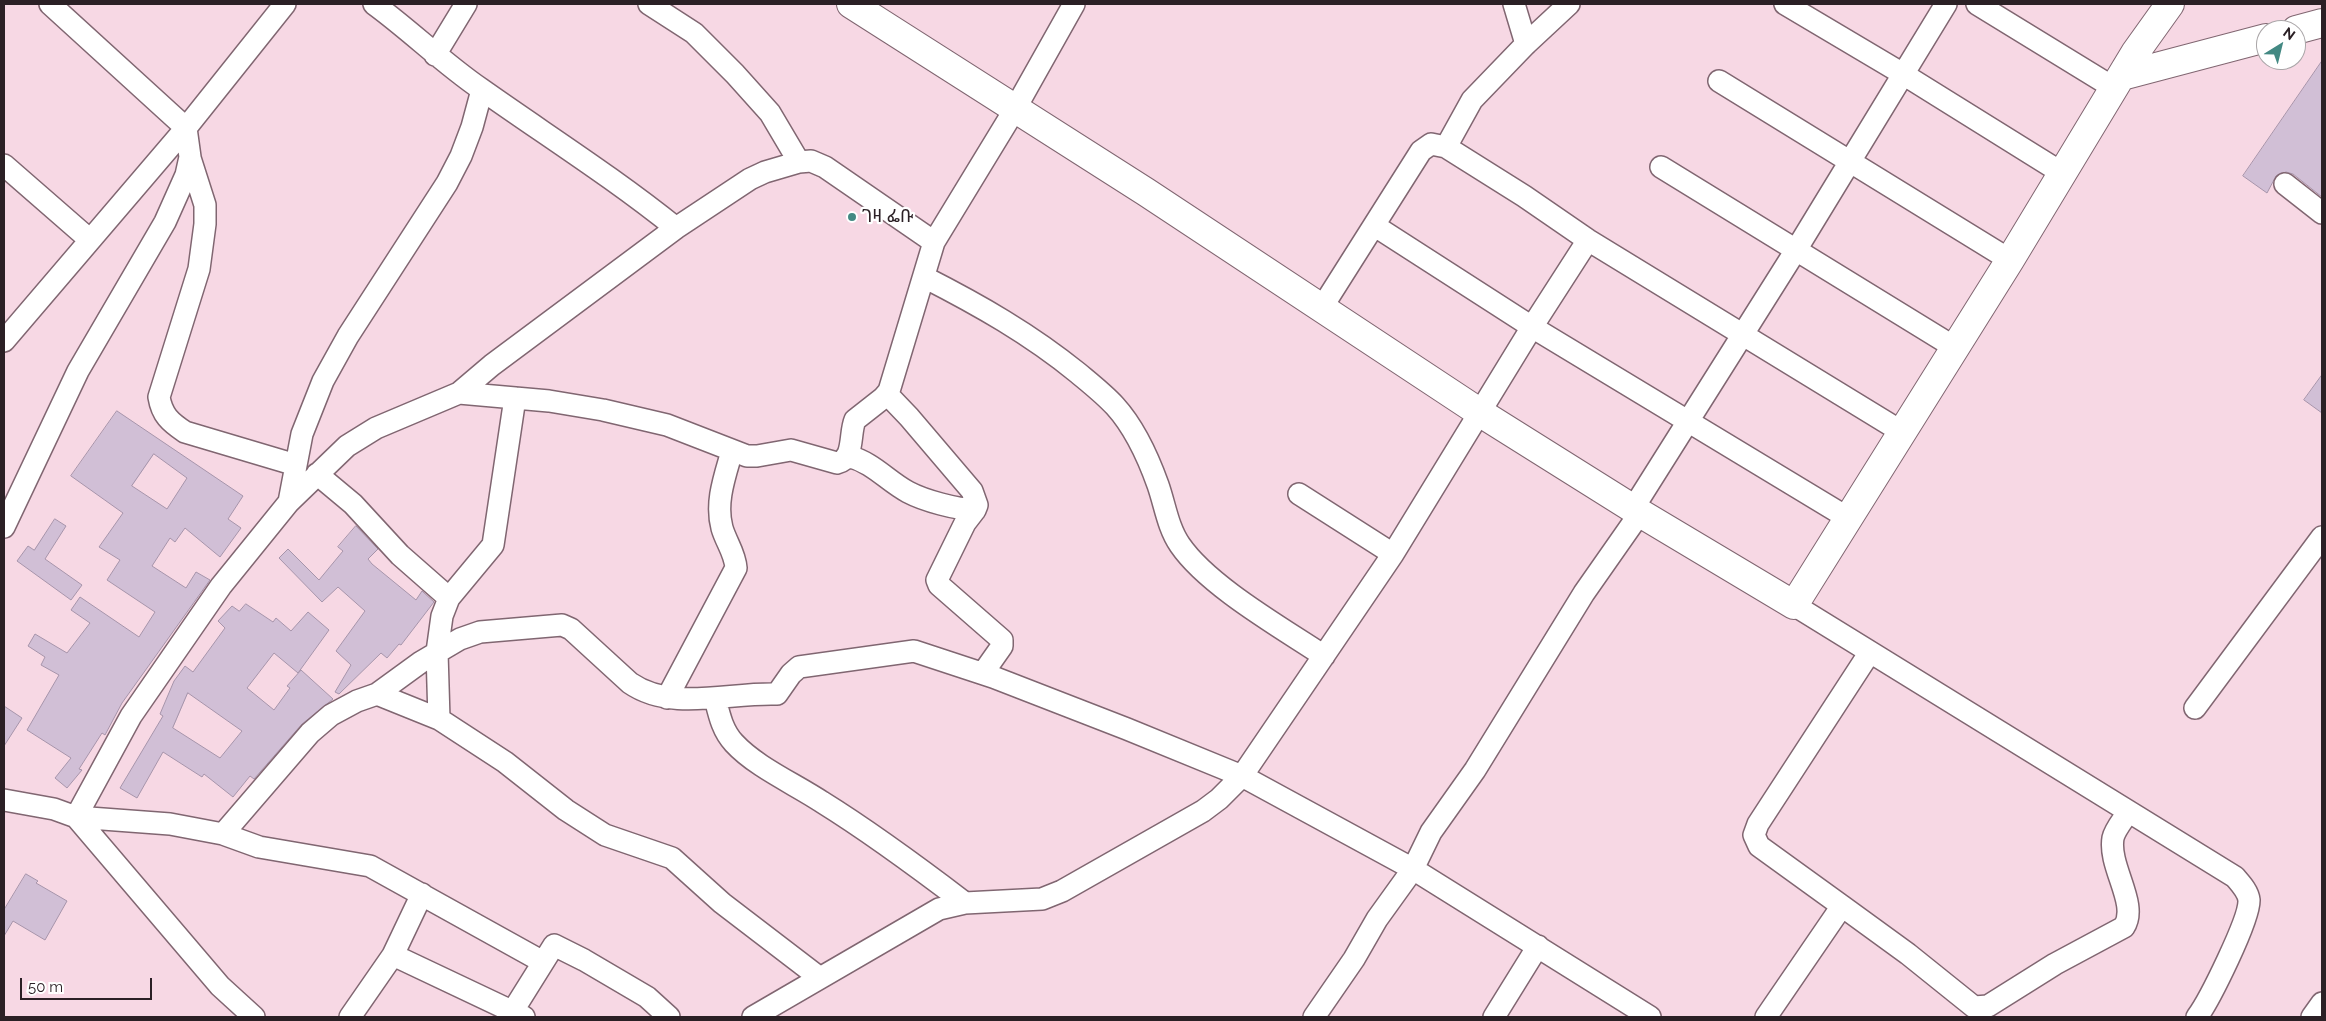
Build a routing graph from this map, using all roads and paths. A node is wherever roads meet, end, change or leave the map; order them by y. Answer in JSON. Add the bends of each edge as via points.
{"nodes":[{"id":1,"x":285,"y":4,"type":"edge"},
{"id":2,"x":374,"y":4,"type":"edge"},
{"id":3,"x":466,"y":4,"type":"edge"},
{"id":4,"x":649,"y":4,"type":"edge"},
{"id":5,"x":851,"y":4,"type":"edge"},
{"id":6,"x":1074,"y":4,"type":"edge"},
{"id":7,"x":1514,"y":4,"type":"edge"},
{"id":8,"x":1569,"y":4,"type":"edge"},
{"id":9,"x":1785,"y":4,"type":"edge"},
{"id":10,"x":1946,"y":4,"type":"edge"},
{"id":11,"x":1977,"y":4,"type":"edge"},
{"id":12,"x":2170,"y":4,"type":"edge"},
{"id":13,"x":2310,"y":4,"type":"edge"},
{"id":14,"x":59,"y":7,"type":"edge"},
{"id":15,"x":2322,"y":13,"type":"edge"},
{"id":16,"x":2322,"y":23,"type":"edge"},
{"id":17,"x":2306,"y":27,"type":"edge"},
{"id":18,"x":2256,"y":41,"type":"edge"},
{"id":19,"x":1526,"y":44,"type":"junction"},
{"id":20,"x":435,"y":55,"type":"junction"},
{"id":21,"x":1903,"y":74,"type":"junction"},
{"id":22,"x":1719,"y":81,"type":"dead end"},
{"id":23,"x":2118,"y":82,"type":"junction"},
{"id":24,"x":482,"y":90,"type":"junction"},
{"id":25,"x":1015,"y":109,"type":"junction"},
{"id":26,"x":186,"y":128,"type":"junction"},
{"id":27,"x":1446,"y":148,"type":"junction"},
{"id":28,"x":190,"y":158,"type":"junction"},
{"id":29,"x":1850,"y":161,"type":"junction"},
{"id":30,"x":799,"y":162,"type":"junction"},
{"id":31,"x":4,"y":164,"type":"edge"},
{"id":32,"x":1661,"y":167,"type":"dead end"},
{"id":33,"x":2062,"y":173,"type":"junction"},
{"id":34,"x":2285,"y":184,"type":"dead end"},
{"id":35,"x":2322,"y":213,"type":"edge"},
{"id":36,"x":1375,"y":226,"type":"junction"},
{"id":37,"x":676,"y":228,"type":"junction"},
{"id":38,"x":90,"y":240,"type":"junction"},
{"id":39,"x":1588,"y":240,"type":"junction"},
{"id":40,"x":934,"y":242,"type":"junction"},
{"id":41,"x":1796,"y":250,"type":"junction"},
{"id":42,"x":2010,"y":260,"type":"junction"},
{"id":43,"x":924,"y":277,"type":"junction"},
{"id":44,"x":1321,"y":309,"type":"junction"},
{"id":45,"x":1532,"y":327,"type":"junction"},
{"id":46,"x":1742,"y":334,"type":"junction"},
{"id":47,"x":4,"y":341,"type":"edge"},
{"id":48,"x":1954,"y":347,"type":"junction"},
{"id":49,"x":459,"y":393,"type":"junction"},
{"id":50,"x":887,"y":394,"type":"junction"},
{"id":51,"x":515,"y":398,"type":"junction"},
{"id":52,"x":1479,"y":412,"type":"junction"},
{"id":53,"x":1687,"y":420,"type":"junction"},
{"id":54,"x":1902,"y":432,"type":"junction"},
{"id":55,"x":732,"y":451,"type":"junction"},
{"id":56,"x":848,"y":456,"type":"junction"},
{"id":57,"x":296,"y":465,"type":"junction"},
{"id":58,"x":317,"y":474,"type":"junction"},
{"id":59,"x":1299,"y":494,"type":"dead end"},
{"id":60,"x":288,"y":502,"type":"junction"},
{"id":61,"x":975,"y":510,"type":"junction"},
{"id":62,"x":1637,"y":510,"type":"junction"},
{"id":63,"x":1848,"y":518,"type":"junction"},
{"id":64,"x":4,"y":527,"type":"edge"},
{"id":65,"x":2322,"y":537,"type":"edge"},
{"id":66,"x":1394,"y":554,"type":"junction"},
{"id":67,"x":449,"y":598,"type":"junction"},
{"id":68,"x":1794,"y":605,"type":"junction"},
{"id":69,"x":437,"y":652,"type":"junction"},
{"id":70,"x":1870,"y":652,"type":"junction"},
{"id":71,"x":995,"y":655,"type":"junction"},
{"id":72,"x":1324,"y":656,"type":"junction"},
{"id":73,"x":983,"y":674,"type":"junction"},
{"id":74,"x":377,"y":694,"type":"junction"},
{"id":75,"x":1044,"y":696,"type":"junction"},
{"id":76,"x":667,"y":698,"type":"junction"},
{"id":77,"x":715,"y":698,"type":"junction"},
{"id":78,"x":2195,"y":708,"type":"dead end"},
{"id":79,"x":439,"y":719,"type":"junction"},
{"id":80,"x":1242,"y":776,"type":"junction"},
{"id":81,"x":4,"y":800,"type":"edge"},
{"id":82,"x":2128,"y":812,"type":"junction"},
{"id":83,"x":76,"y":817,"type":"junction"},
{"id":84,"x":223,"y":834,"type":"junction"},
{"id":85,"x":1414,"y":869,"type":"junction"},
{"id":86,"x":422,"y":894,"type":"junction"},
{"id":87,"x":965,"y":903,"type":"junction"},
{"id":88,"x":1842,"y":906,"type":"junction"},
{"id":89,"x":1538,"y":946,"type":"junction"},
{"id":90,"x":393,"y":955,"type":"junction"},
{"id":91,"x":543,"y":962,"type":"junction"},
{"id":92,"x":820,"y":978,"type":"junction"},
{"id":93,"x":2322,"y":1003,"type":"edge"},
{"id":94,"x":2204,"y":1013,"type":"edge"},
{"id":95,"x":516,"y":1015,"type":"edge"},
{"id":96,"x":254,"y":1017,"type":"edge"},
{"id":97,"x":350,"y":1017,"type":"edge"},
{"id":98,"x":669,"y":1017,"type":"edge"},
{"id":99,"x":756,"y":1017,"type":"edge"},
{"id":100,"x":1314,"y":1017,"type":"edge"},
{"id":101,"x":1494,"y":1017,"type":"edge"},
{"id":102,"x":1650,"y":1017,"type":"edge"},
{"id":103,"x":1766,"y":1017,"type":"edge"},
{"id":104,"x":2312,"y":1017,"type":"edge"}],
"edges":[{"from":1,"to":26,"type":"street"},
{"from":2,"to":20,"type":"street"},
{"from":3,"to":20,"type":"street"},
{"from":4,"to":30,"type":"street","via":[[694,33],[735,74],[770,113]]},
{"from":5,"to":25,"type":"main road"},
{"from":6,"to":25,"type":"street"},
{"from":7,"to":19,"type":"street"},
{"from":8,"to":19,"type":"street"},
{"from":9,"to":21,"type":"street"},
{"from":10,"to":21,"type":"street"},
{"from":11,"to":23,"type":"street"},
{"from":12,"to":23,"type":"main road"},
{"from":13,"to":15,"type":"main road"},
{"from":14,"to":26,"type":"street"},
{"from":16,"to":17,"type":"main road"},
{"from":18,"to":23,"type":"main road"},
{"from":19,"to":27,"type":"street","via":[[1472,100]]},
{"from":20,"to":24,"type":"street"},
{"from":21,"to":29,"type":"street"},
{"from":21,"to":33,"type":"street"},
{"from":22,"to":29,"type":"street"},
{"from":23,"to":33,"type":"main road"},
{"from":24,"to":37,"type":"street","via":[[615,180]]},
{"from":24,"to":57,"type":"street","via":[[461,156],[447,183],[348,336],[323,381],[302,434]]},
{"from":25,"to":40,"type":"street"},
{"from":25,"to":44,"type":"main road"},
{"from":26,"to":28,"type":"street"},
{"from":26,"to":38,"type":"street"},
{"from":27,"to":36,"type":"street","via":[[1432,144],[1421,151]]},
{"from":27,"to":39,"type":"street"},
{"from":28,"to":57,"type":"street","via":[[205,204],[205,224],[197,276],[159,397],[162,411],[170,422],[185,432]]},
{"from":28,"to":64,"type":"street","via":[[186,175],[164,222],[78,371]]},
{"from":29,"to":41,"type":"street"},
{"from":29,"to":42,"type":"street"},
{"from":30,"to":37,"type":"street","via":[[750,179]]},
{"from":30,"to":40,"type":"street","via":[[812,161],[825,167]]},
{"from":31,"to":38,"type":"street"},
{"from":32,"to":41,"type":"street"},
{"from":33,"to":42,"type":"main road"},
{"from":34,"to":35,"type":"street"},
{"from":36,"to":44,"type":"street"},
{"from":36,"to":45,"type":"street"},
{"from":37,"to":49,"type":"street"},
{"from":38,"to":47,"type":"street"},
{"from":39,"to":45,"type":"street"},
{"from":39,"to":46,"type":"street"},
{"from":40,"to":43,"type":"street"},
{"from":41,"to":46,"type":"street"},
{"from":41,"to":48,"type":"street"},
{"from":42,"to":48,"type":"main road"},
{"from":43,"to":50,"type":"street"},
{"from":43,"to":72,"type":"street","via":[[1010,322],[1056,355],[1115,406],[1140,441],[1180,545],[1217,582]]},
{"from":44,"to":52,"type":"main road"},
{"from":45,"to":52,"type":"street"},
{"from":45,"to":53,"type":"street"},
{"from":46,"to":53,"type":"street"},
{"from":46,"to":54,"type":"street"},
{"from":48,"to":54,"type":"main road"},
{"from":49,"to":51,"type":"street"},
{"from":49,"to":58,"type":"street","via":[[376,428],[347,446]]},
{"from":50,"to":56,"type":"street","via":[[855,420]]},
{"from":50,"to":61,"type":"street","via":[[972,491],[977,505]]},
{"from":51,"to":55,"type":"street","via":[[549,401],[667,425]]},
{"from":51,"to":67,"type":"street","via":[[493,545]]},
{"from":52,"to":62,"type":"main road"},
{"from":52,"to":66,"type":"street"},
{"from":53,"to":62,"type":"street"},
{"from":53,"to":63,"type":"street"},
{"from":54,"to":63,"type":"main road"},
{"from":55,"to":56,"type":"street","via":[[757,456],[791,450],[837,462]]},
{"from":55,"to":76,"type":"street","via":[[720,507],[722,527],[735,557],[736,568]]},
{"from":56,"to":61,"type":"street","via":[[863,460],[908,492],[960,510]]},
{"from":57,"to":60,"type":"street"},
{"from":58,"to":60,"type":"street"},
{"from":58,"to":67,"type":"street","via":[[353,504],[400,555]]},
{"from":59,"to":66,"type":"street"},
{"from":60,"to":83,"type":"street","via":[[221,586],[131,716]]},
{"from":61,"to":71,"type":"street","via":[[965,523],[937,580],[1002,640],[1002,646]]},
{"from":62,"to":68,"type":"main road"},
{"from":62,"to":85,"type":"street","via":[[1475,770],[1431,832]]},
{"from":63,"to":68,"type":"main road"},
{"from":65,"to":78,"type":"street"},
{"from":66,"to":72,"type":"street"},
{"from":67,"to":69,"type":"street","via":[[442,616]]},
{"from":68,"to":70,"type":"street"},
{"from":69,"to":74,"type":"street"},
{"from":69,"to":76,"type":"street","via":[[480,632],[562,625],[630,683]]},
{"from":69,"to":79,"type":"street"},
{"from":70,"to":82,"type":"street"},
{"from":70,"to":88,"type":"street","via":[[1758,824],[1754,835],[1759,846]]},
{"from":71,"to":73,"type":"street"},
{"from":71,"to":75,"type":"street"},
{"from":72,"to":80,"type":"street"},
{"from":73,"to":75,"type":"street"},
{"from":73,"to":77,"type":"street","via":[[914,652],[891,653],[799,667],[777,694]]},
{"from":74,"to":79,"type":"street"},
{"from":74,"to":84,"type":"street","via":[[331,715],[310,733]]},
{"from":75,"to":80,"type":"street"},
{"from":76,"to":77,"type":"street"},
{"from":77,"to":87,"type":"street","via":[[723,728],[749,756],[914,864]]},
{"from":79,"to":92,"type":"street","via":[[505,762],[566,810],[605,835],[672,858],[722,903]]},
{"from":80,"to":85,"type":"street"},
{"from":80,"to":87,"type":"street","via":[[1203,811],[1062,891],[1042,898]]},
{"from":81,"to":83,"type":"street"},
{"from":82,"to":88,"type":"street","via":[[2113,840],[2118,876],[2129,913],[2124,927],[2055,964],[1988,1006],[1974,1007]]},
{"from":82,"to":94,"type":"street","via":[[2235,877],[2249,900],[2244,922]]},
{"from":83,"to":84,"type":"street","via":[[170,824]]},
{"from":83,"to":96,"type":"street","via":[[220,986]]},
{"from":84,"to":86,"type":"street","via":[[259,847],[370,866]]},
{"from":85,"to":89,"type":"street"},
{"from":85,"to":100,"type":"street"},
{"from":86,"to":90,"type":"street"},
{"from":86,"to":91,"type":"street"},
{"from":87,"to":92,"type":"street","via":[[939,909]]},
{"from":88,"to":103,"type":"street"},
{"from":89,"to":101,"type":"street"},
{"from":89,"to":102,"type":"street"},
{"from":90,"to":95,"type":"street"},
{"from":90,"to":97,"type":"street"},
{"from":91,"to":95,"type":"street"},
{"from":91,"to":98,"type":"street","via":[[552,947],[558,945],[647,997]]},
{"from":92,"to":99,"type":"street"},
{"from":93,"to":104,"type":"street"}]}
